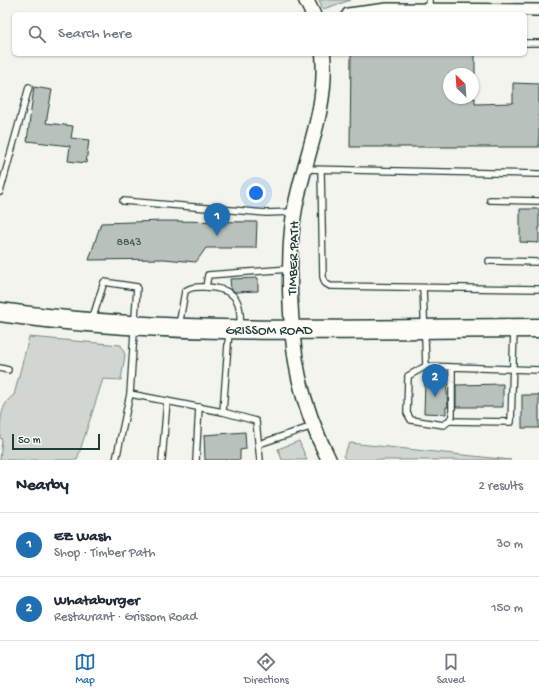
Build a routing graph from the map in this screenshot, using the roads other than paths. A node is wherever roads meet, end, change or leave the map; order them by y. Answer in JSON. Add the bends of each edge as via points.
{"nodes":[{"id":1,"x":306,"y":0,"type":"edge"},
{"id":2,"x":429,"y":5,"type":"edge"},
{"id":3,"x":534,"y":6,"type":"edge"},
{"id":4,"x":312,"y":12,"type":"edge"},
{"id":5,"x":359,"y":12,"type":"edge"},
{"id":6,"x":527,"y":43,"type":"edge"},
{"id":7,"x":539,"y":43,"type":"edge"},
{"id":8,"x":323,"y":56,"type":"edge"},
{"id":9,"x":29,"y":87,"type":"dead end"},
{"id":10,"x":305,"y":169,"type":"junction"},
{"id":11,"x":321,"y":170,"type":"junction"},
{"id":12,"x":539,"y":174,"type":"edge"},
{"id":13,"x":0,"y":192,"type":"edge"},
{"id":14,"x":490,"y":200,"type":"dead end"},
{"id":15,"x":123,"y":201,"type":"dead end"},
{"id":16,"x":539,"y":201,"type":"edge"},
{"id":17,"x":294,"y":212,"type":"junction"},
{"id":18,"x":490,"y":261,"type":"dead end"},
{"id":19,"x":539,"y":262,"type":"edge"},
{"id":20,"x":290,"y":269,"type":"junction"},
{"id":21,"x":206,"y":287,"type":"junction"},
{"id":22,"x":423,"y":288,"type":"junction"},
{"id":23,"x":539,"y":289,"type":"edge"},
{"id":24,"x":0,"y":312,"type":"edge"},
{"id":25,"x":91,"y":323,"type":"junction"},
{"id":26,"x":134,"y":326,"type":"junction"},
{"id":27,"x":178,"y":328,"type":"junction"},
{"id":28,"x":514,"y":328,"type":"junction"},
{"id":29,"x":539,"y":328,"type":"edge"},
{"id":30,"x":234,"y":329,"type":"junction"},
{"id":31,"x":291,"y":329,"type":"junction"},
{"id":32,"x":424,"y":330,"type":"junction"},
{"id":33,"x":426,"y":366,"type":"junction"},
{"id":34,"x":0,"y":368,"type":"edge"},
{"id":35,"x":452,"y":368,"type":"junction"},
{"id":36,"x":512,"y":369,"type":"junction"},
{"id":37,"x":8,"y":370,"type":"dead end"},
{"id":38,"x":539,"y":370,"type":"edge"},
{"id":39,"x":130,"y":394,"type":"junction"},
{"id":40,"x":167,"y":401,"type":"junction"},
{"id":41,"x":198,"y":407,"type":"junction"},
{"id":42,"x":222,"y":412,"type":"junction"},
{"id":43,"x":449,"y":421,"type":"junction"},
{"id":44,"x":313,"y":426,"type":"junction"},
{"id":45,"x":259,"y":444,"type":"junction"},
{"id":46,"x":116,"y":460,"type":"edge"},
{"id":47,"x":162,"y":460,"type":"edge"},
{"id":48,"x":196,"y":460,"type":"edge"},
{"id":49,"x":260,"y":460,"type":"edge"},
{"id":50,"x":329,"y":460,"type":"edge"}],
"edges":[{"from":1,"to":4,"type":"street"},
{"from":2,"to":3,"type":"street"},
{"from":2,"to":5,"type":"street"},
{"from":6,"to":7,"type":"lane"},
{"from":8,"to":10,"type":"street","name":"TIMBER PATH","via":[[320,116]]},
{"from":9,"to":13,"type":"lane"},
{"from":10,"to":11,"type":"lane"},
{"from":10,"to":17,"type":"street","name":"TIMBER PATH"},
{"from":11,"to":12,"type":"lane"},
{"from":11,"to":22,"type":"lane","via":[[325,283],[330,286]]},
{"from":14,"to":16,"type":"lane"},
{"from":15,"to":17,"type":"lane","via":[[266,213]]},
{"from":17,"to":20,"type":"street","name":"TIMBER PATH"},
{"from":18,"to":19,"type":"lane"},
{"from":20,"to":21,"type":"lane","via":[[208,275]]},
{"from":20,"to":31,"type":"street","name":"TIMBER PATH"},
{"from":21,"to":27,"type":"lane","via":[[192,286],[185,290]]},
{"from":21,"to":30,"type":"lane","via":[[223,288],[236,299],[241,309]]},
{"from":22,"to":23,"type":"lane"},
{"from":22,"to":32,"type":"lane"},
{"from":24,"to":25,"type":"main road","name":"GRISSOM ROAD"},
{"from":25,"to":26,"type":"main road","name":"GRISSOM ROAD"},
{"from":25,"to":26,"type":"lane","via":[[104,282],[137,287]]},
{"from":26,"to":27,"type":"main road","name":"GRISSOM ROAD"},
{"from":26,"to":39,"type":"lane"},
{"from":27,"to":30,"type":"main road","name":"GRISSOM ROAD"},
{"from":28,"to":29,"type":"main road","name":"GRISSOM ROAD"},
{"from":28,"to":32,"type":"main road","name":"GRISSOM ROAD"},
{"from":28,"to":36,"type":"lane"},
{"from":30,"to":31,"type":"main road","name":"GRISSOM ROAD"},
{"from":30,"to":42,"type":"lane"},
{"from":31,"to":32,"type":"main road","name":"GRISSOM ROAD"},
{"from":31,"to":44,"type":"street","name":"TIMBER PATH","via":[[296,369]]},
{"from":32,"to":33,"type":"lane"},
{"from":33,"to":35,"type":"lane"},
{"from":33,"to":43,"type":"lane","via":[[408,376],[407,412],[411,420],[444,425]]},
{"from":34,"to":37,"type":"lane"},
{"from":35,"to":36,"type":"lane"},
{"from":35,"to":43,"type":"lane","via":[[452,416]]},
{"from":36,"to":38,"type":"lane"},
{"from":36,"to":43,"type":"lane","via":[[511,422]]},
{"from":39,"to":40,"type":"lane"},
{"from":39,"to":46,"type":"lane"},
{"from":40,"to":41,"type":"lane"},
{"from":40,"to":47,"type":"lane"},
{"from":41,"to":42,"type":"lane"},
{"from":41,"to":48,"type":"lane"},
{"from":42,"to":45,"type":"lane","via":[[256,421]]},
{"from":44,"to":45,"type":"lane"},
{"from":44,"to":50,"type":"street","name":"TIMBER PATH"},
{"from":45,"to":49,"type":"lane"}]}
